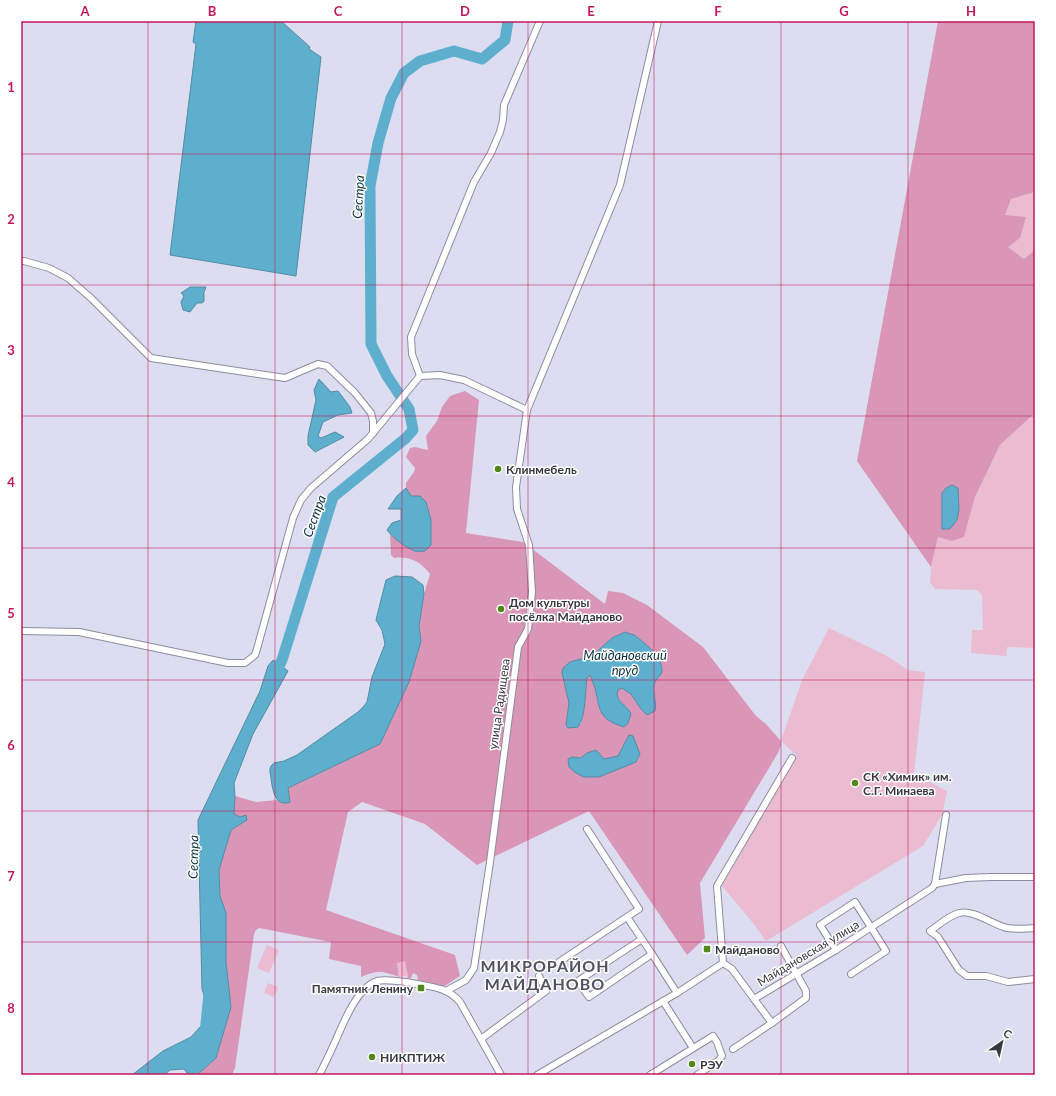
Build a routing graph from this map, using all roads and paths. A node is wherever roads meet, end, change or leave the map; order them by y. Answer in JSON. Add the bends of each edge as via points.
{"nodes":[{"id":1,"x":540,"y":21,"type":"edge"},
{"id":2,"x":658,"y":21,"type":"edge"},
{"id":3,"x":21,"y":261,"type":"edge"},
{"id":4,"x":420,"y":376,"type":"junction"},
{"id":5,"x":527,"y":410,"type":"junction"},
{"id":6,"x":374,"y":431,"type":"junction"},
{"id":7,"x":21,"y":631,"type":"edge"},
{"id":8,"x":792,"y":758,"type":"dead end"},
{"id":9,"x":946,"y":815,"type":"dead end"},
{"id":10,"x":587,"y":829,"type":"dead end"},
{"id":11,"x":1035,"y":877,"type":"edge"},
{"id":12,"x":935,"y":884,"type":"junction"},
{"id":13,"x":627,"y":917,"type":"junction"},
{"id":14,"x":871,"y":927,"type":"junction"},
{"id":15,"x":1035,"y":928,"type":"edge"},
{"id":16,"x":642,"y":939,"type":"junction"},
{"id":17,"x":781,"y":946,"type":"dead end"},
{"id":18,"x":836,"y":950,"type":"junction"},
{"id":19,"x":652,"y":954,"type":"junction"},
{"id":20,"x":560,"y":962,"type":"dead end"},
{"id":21,"x":723,"y":963,"type":"junction"},
{"id":22,"x":796,"y":974,"type":"junction"},
{"id":23,"x":851,"y":974,"type":"dead end"},
{"id":24,"x":539,"y":976,"type":"dead end"},
{"id":25,"x":1035,"y":979,"type":"edge"},
{"id":26,"x":446,"y":991,"type":"junction"},
{"id":27,"x":677,"y":993,"type":"junction"},
{"id":28,"x":754,"y":999,"type":"junction"},
{"id":29,"x":663,"y":1001,"type":"junction"},
{"id":30,"x":772,"y":1023,"type":"junction"},
{"id":31,"x":481,"y":1039,"type":"junction"},
{"id":32,"x":692,"y":1048,"type":"junction"},
{"id":33,"x":733,"y":1049,"type":"dead end"},
{"id":34,"x":319,"y":1075,"type":"edge"},
{"id":35,"x":501,"y":1075,"type":"edge"},
{"id":36,"x":537,"y":1075,"type":"edge"},
{"id":37,"x":650,"y":1075,"type":"edge"},
{"id":38,"x":697,"y":1075,"type":"edge"}],
"edges":[{"from":1,"to":4,"type":"street","via":[[504,105],[500,132],[474,182],[411,337],[412,354]]},
{"from":2,"to":5,"type":"street","name":"улица Радищева","via":[[620,185]]},
{"from":3,"to":6,"type":"street","via":[[49,268],[68,278],[151,358],[285,378],[318,364],[327,366],[371,413]]},
{"from":4,"to":5,"type":"street","via":[[440,375],[464,380]]},
{"from":4,"to":6,"type":"street"},
{"from":5,"to":26,"type":"street","name":"улица Радищева","via":[[516,487],[517,509],[529,545],[532,592],[528,629],[518,647],[474,968],[466,980]]},
{"from":6,"to":7,"type":"street","via":[[301,500],[293,518],[257,649],[245,663],[228,663],[78,632]]},
{"from":8,"to":21,"type":"street","via":[[717,886]]},
{"from":9,"to":12,"type":"street"},
{"from":10,"to":13,"type":"street","via":[[639,909]]},
{"from":11,"to":12,"type":"street","via":[[966,878]]},
{"from":12,"to":14,"type":"street","name":"Майдановская улица"},
{"from":13,"to":16,"type":"street"},
{"from":13,"to":20,"type":"street"},
{"from":14,"to":18,"type":"street","name":"Майдановская улица"},
{"from":14,"to":18,"type":"street","via":[[855,902],[820,925]]},
{"from":14,"to":23,"type":"street","via":[[886,951]]},
{"from":15,"to":25,"type":"street","via":[[1005,928],[972,914],[958,913],[930,931],[938,937],[958,970],[966,976],[986,976],[1008,982]]},
{"from":16,"to":19,"type":"street"},
{"from":16,"to":19,"type":"street","via":[[578,981],[589,997]]},
{"from":17,"to":22,"type":"street"},
{"from":18,"to":22,"type":"street","name":"Майдановская улица"},
{"from":19,"to":27,"type":"street"},
{"from":21,"to":27,"type":"street"},
{"from":21,"to":28,"type":"street","name":"Майдановская улица","via":[[732,969]]},
{"from":22,"to":28,"type":"street","name":"Майдановская улица"},
{"from":22,"to":30,"type":"street","via":[[806,991],[806,998]]},
{"from":24,"to":31,"type":"street","via":[[546,991]]},
{"from":26,"to":31,"type":"street","via":[[460,1002]]},
{"from":26,"to":34,"type":"street","via":[[407,982],[379,980],[371,983],[350,1010]]},
{"from":27,"to":29,"type":"street"},
{"from":28,"to":30,"type":"street"},
{"from":29,"to":32,"type":"street"},
{"from":29,"to":36,"type":"street"},
{"from":30,"to":33,"type":"street"},
{"from":31,"to":35,"type":"street"},
{"from":32,"to":37,"type":"street"},
{"from":32,"to":38,"type":"street","via":[[713,1036],[722,1056],[718,1062]]}]}
